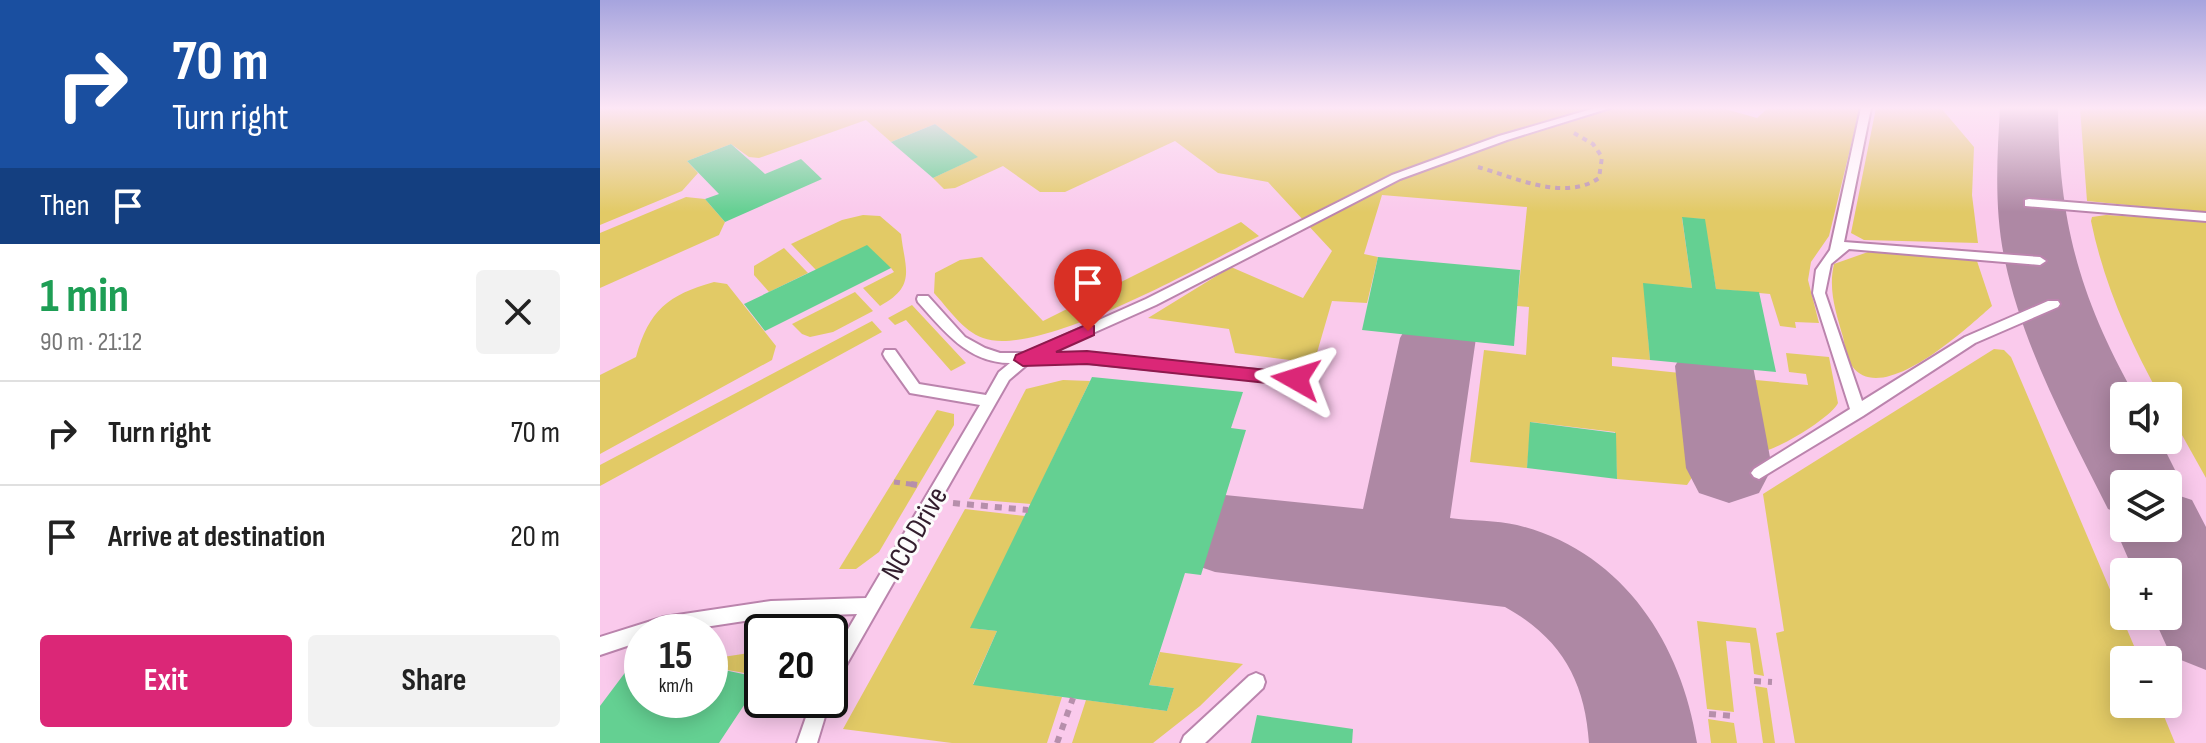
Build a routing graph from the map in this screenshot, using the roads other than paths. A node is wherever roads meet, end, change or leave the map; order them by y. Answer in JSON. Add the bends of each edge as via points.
{"nodes":[{"id":1,"x":1495,"y":143,"type":"edge"},
{"id":2,"x":1859,"y":143,"type":"edge"},
{"id":3,"x":2029,"y":203,"type":"dead end"},
{"id":4,"x":2206,"y":217,"type":"edge"},
{"id":5,"x":1836,"y":251,"type":"junction"},
{"id":6,"x":2040,"y":261,"type":"dead end"},
{"id":7,"x":923,"y":299,"type":"dead end"},
{"id":8,"x":2053,"y":304,"type":"dead end"},
{"id":9,"x":890,"y":354,"type":"dead end"},
{"id":10,"x":1023,"y":360,"type":"junction"},
{"id":11,"x":1296,"y":379,"type":"dead end"},
{"id":12,"x":994,"y":395,"type":"junction"},
{"id":13,"x":1858,"y":412,"type":"junction"},
{"id":14,"x":1759,"y":473,"type":"dead end"},
{"id":15,"x":871,"y":606,"type":"junction"},
{"id":16,"x":600,"y":646,"type":"edge"},
{"id":17,"x":848,"y":646,"type":"edge"},
{"id":18,"x":1256,"y":682,"type":"dead end"},
{"id":19,"x":815,"y":718,"type":"edge"},
{"id":20,"x":807,"y":743,"type":"edge"},
{"id":21,"x":1191,"y":743,"type":"edge"}],
"edges":[{"from":1,"to":10,"type":"lane","via":[[1396,177],[1151,302]]},
{"from":2,"to":5,"type":"lane"},
{"from":3,"to":4,"type":"lane"},
{"from":5,"to":6,"type":"lane","via":[[1847,245],[1870,246]]},
{"from":5,"to":13,"type":"lane","via":[[1827,255],[1819,293]]},
{"from":7,"to":10,"type":"lane","via":[[960,340],[980,352]]},
{"from":8,"to":13,"type":"lane","via":[[1970,340]]},
{"from":9,"to":12,"type":"lane","via":[[915,389]]},
{"from":10,"to":11,"type":"lane","via":[[1087,358]]},
{"from":10,"to":12,"type":"lane","name":"NCO Drive"},
{"from":12,"to":15,"type":"lane","name":"NCO Drive"},
{"from":13,"to":14,"type":"lane"},
{"from":15,"to":16,"type":"lane","via":[[740,613],[664,625]]},
{"from":15,"to":17,"type":"lane","name":"NCO Drive"},
{"from":18,"to":21,"type":"lane"},
{"from":19,"to":20,"type":"lane"}]}
